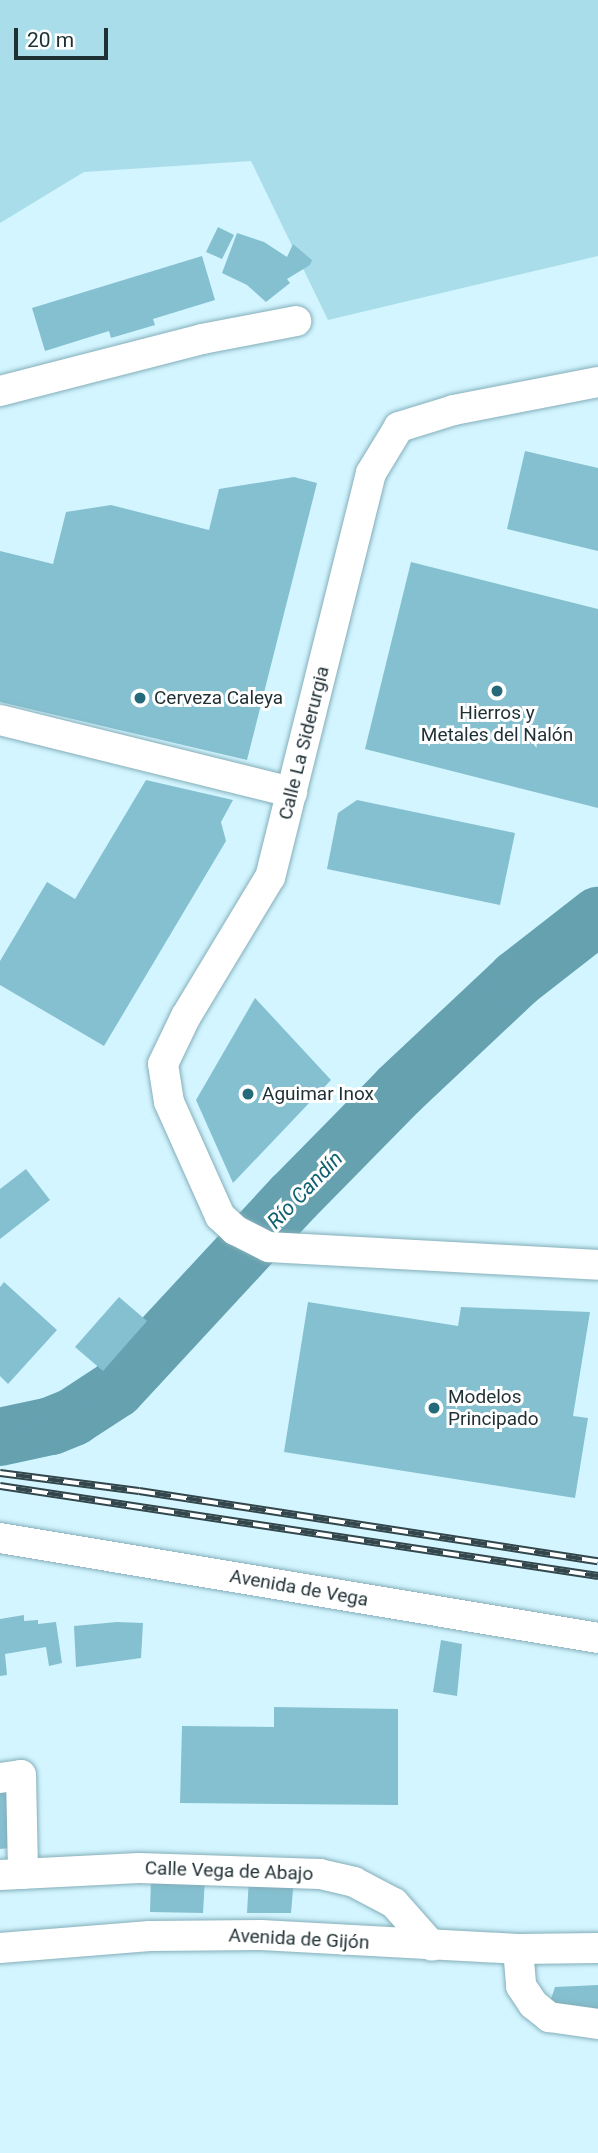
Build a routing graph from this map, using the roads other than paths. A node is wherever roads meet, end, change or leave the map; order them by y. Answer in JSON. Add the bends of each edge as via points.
{"nodes":[{"id":1,"x":296,"y":321,"type":"dead end"},
{"id":2,"x":598,"y":382,"type":"edge"},
{"id":3,"x":0,"y":391,"type":"edge"},
{"id":4,"x":0,"y":720,"type":"edge"},
{"id":5,"x":292,"y":792,"type":"junction"},
{"id":6,"x":598,"y":1265,"type":"edge"},
{"id":7,"x":0,"y":1538,"type":"edge"},
{"id":8,"x":598,"y":1638,"type":"edge"},
{"id":9,"x":0,"y":1778,"type":"edge"},
{"id":10,"x":12,"y":1874,"type":"edge"},
{"id":11,"x":432,"y":1946,"type":"junction"},
{"id":12,"x":0,"y":1948,"type":"edge"},
{"id":13,"x":598,"y":1948,"type":"edge"},
{"id":14,"x":519,"y":1949,"type":"junction"},
{"id":15,"x":598,"y":2024,"type":"edge"}],
"edges":[{"from":1,"to":3,"type":"street","via":[[202,339]]},
{"from":2,"to":5,"type":"street","name":"Calle La Siderurgia","via":[[454,410],[399,426],[371,473]]},
{"from":4,"to":5,"type":"street"},
{"from":5,"to":6,"type":"street","name":"Calle La Siderurgia","via":[[270,877],[186,1016],[163,1064],[169,1102],[220,1216],[235,1230],[269,1247]]},
{"from":7,"to":8,"type":"street","name":"Avenida de Vega"},
{"from":9,"to":10,"type":"street","via":[[21,1775]]},
{"from":10,"to":11,"type":"street","name":"Calle Vega de Abajo","via":[[139,1868],[320,1874],[354,1882],[394,1903]]},
{"from":11,"to":12,"type":"street","name":"Avenida de Gijón","via":[[261,1935],[150,1936]]},
{"from":11,"to":14,"type":"street","name":"Avenida de Gijón"},
{"from":13,"to":14,"type":"street","name":"Avenida de Gijón"},
{"from":14,"to":15,"type":"street","via":[[521,1986],[533,2004],[549,2017]]}]}
